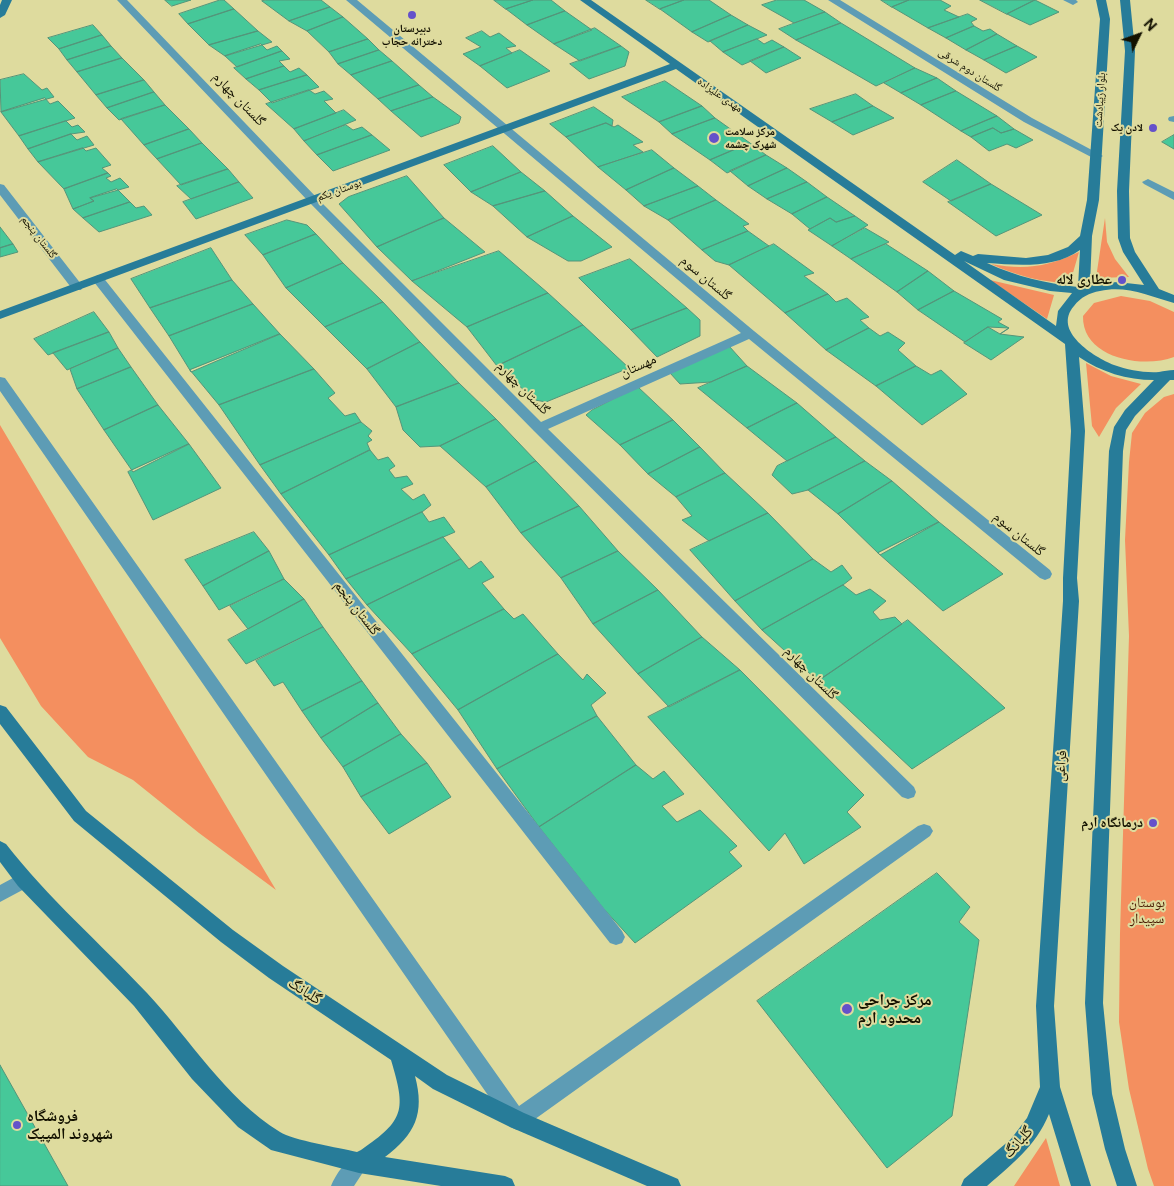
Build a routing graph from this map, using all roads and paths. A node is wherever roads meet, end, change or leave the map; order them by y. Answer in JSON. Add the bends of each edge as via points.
{"nodes":[{"id":1,"x":7,"y":0,"type":"edge"},
{"id":2,"x":122,"y":0,"type":"edge"},
{"id":3,"x":351,"y":0,"type":"edge"},
{"id":4,"x":585,"y":0,"type":"edge"},
{"id":5,"x":833,"y":0,"type":"edge"},
{"id":6,"x":1101,"y":0,"type":"edge"},
{"id":7,"x":1125,"y":0,"type":"edge"},
{"id":8,"x":0,"y":15,"type":"edge"},
{"id":9,"x":677,"y":65,"type":"junction"},
{"id":10,"x":504,"y":129,"type":"junction"},
{"id":11,"x":1096,"y":156,"type":"junction"},
{"id":12,"x":1148,"y":182,"type":"dead end"},
{"id":13,"x":0,"y":187,"type":"edge"},
{"id":14,"x":1174,"y":197,"type":"edge"},
{"id":15,"x":313,"y":200,"type":"junction"},
{"id":16,"x":1086,"y":236,"type":"junction"},
{"id":17,"x":930,"y":241,"type":"junction"},
{"id":18,"x":964,"y":256,"type":"junction"},
{"id":19,"x":98,"y":279,"type":"junction"},
{"id":20,"x":77,"y":287,"type":"junction"},
{"id":21,"x":1084,"y":291,"type":"junction"},
{"id":22,"x":1154,"y":291,"type":"junction"},
{"id":23,"x":1174,"y":299,"type":"edge"},
{"id":24,"x":0,"y":315,"type":"edge"},
{"id":25,"x":750,"y":334,"type":"junction"},
{"id":26,"x":1071,"y":342,"type":"junction"},
{"id":27,"x":1172,"y":375,"type":"edge"},
{"id":28,"x":0,"y":381,"type":"edge"},
{"id":29,"x":539,"y":428,"type":"junction"},
{"id":30,"x":1045,"y":574,"type":"dead end"},
{"id":31,"x":0,"y":712,"type":"edge"},
{"id":32,"x":908,"y":792,"type":"dead end"},
{"id":33,"x":924,"y":831,"type":"dead end"},
{"id":34,"x":0,"y":849,"type":"edge"},
{"id":35,"x":24,"y":880,"type":"junction"},
{"id":36,"x":0,"y":894,"type":"edge"},
{"id":37,"x":616,"y":937,"type":"dead end"},
{"id":38,"x":399,"y":1056,"type":"junction"},
{"id":39,"x":1050,"y":1087,"type":"junction"},
{"id":40,"x":517,"y":1120,"type":"junction"},
{"id":41,"x":359,"y":1163,"type":"junction"},
{"id":42,"x":341,"y":1186,"type":"edge"},
{"id":43,"x":505,"y":1186,"type":"edge"},
{"id":44,"x":671,"y":1186,"type":"edge"},
{"id":45,"x":971,"y":1186,"type":"edge"},
{"id":46,"x":1081,"y":1186,"type":"edge"},
{"id":47,"x":1127,"y":1186,"type":"edge"}],
"edges":[{"from":1,"to":8,"type":"street"},
{"from":2,"to":15,"type":"street","name":"گلستان چهارم"},
{"from":3,"to":10,"type":"street","name":"گلستان سوم"},
{"from":4,"to":9,"type":"street","name":"مهدی علیزاده"},
{"from":5,"to":11,"type":"street","name":"گلستان دوم شرقی","via":[[1028,120]]},
{"from":6,"to":11,"type":"street","name":"بلوار زیبادشت","via":[[1105,19]]},
{"from":7,"to":22,"type":"street","name":"بلوار زیبادشت","via":[[1130,51],[1123,191],[1124,238],[1129,252]]},
{"from":9,"to":10,"type":"street","name":"بوستان یکم"},
{"from":9,"to":17,"type":"street","name":"مهدی علیزاده"},
{"from":10,"to":15,"type":"street","name":"بوستان یکم"},
{"from":10,"to":25,"type":"street","name":"گلستان سوم"},
{"from":11,"to":16,"type":"street","name":"بلوار زیبادشت"},
{"from":12,"to":14,"type":"street"},
{"from":13,"to":20,"type":"street","name":"گلستان پنجم"},
{"from":15,"to":19,"type":"street","name":"بوستان یکم"},
{"from":15,"to":29,"type":"street","name":"گلستان چهارم"},
{"from":16,"to":18,"type":"street","via":[[1073,249],[1045,259],[1010,262]]},
{"from":16,"to":21,"type":"street","name":"بلوار زیبادشت"},
{"from":17,"to":18,"type":"street"},
{"from":17,"to":26,"type":"street"},
{"from":18,"to":21,"type":"street","via":[[1008,277]]},
{"from":19,"to":20,"type":"street","name":"بوستان یکم"},
{"from":19,"to":37,"type":"street","name":"گلستان پنجم"},
{"from":20,"to":24,"type":"street","name":"بوستان یکم"},
{"from":21,"to":22,"type":"street","via":[[1117,285]]},
{"from":21,"to":26,"type":"street","name":"فراغی","via":[[1070,300],[1063,313],[1063,327]]},
{"from":22,"to":23,"type":"street"},
{"from":25,"to":29,"type":"street","name":"مهستان"},
{"from":25,"to":30,"type":"street","name":"گلستان سوم"},
{"from":26,"to":27,"type":"street","via":[[1102,365],[1123,372],[1146,376]]},
{"from":26,"to":39,"type":"street","name":"فراغی","via":[[1078,431],[1070,578],[1072,601],[1045,1006]]},
{"from":27,"to":47,"type":"street","via":[[1130,413],[1119,430],[1116,460],[1094,1003],[1102,1094]]},
{"from":28,"to":40,"type":"street"},
{"from":29,"to":32,"type":"street","name":"گلستان چهارم"},
{"from":31,"to":38,"type":"street","name":"گلبانگ","via":[[80,816],[227,936]]},
{"from":33,"to":40,"type":"street"},
{"from":34,"to":35,"type":"street"},
{"from":35,"to":36,"type":"street"},
{"from":35,"to":41,"type":"street","via":[[141,1000],[199,1072],[245,1120],[278,1143]]},
{"from":38,"to":40,"type":"street","name":"گلبانگ","via":[[440,1082]]},
{"from":38,"to":41,"type":"street","via":[[410,1099],[407,1119],[391,1141]]},
{"from":39,"to":45,"type":"street","name":"گلبانگ","via":[[1034,1125],[1018,1146]]},
{"from":39,"to":46,"type":"street","name":"فراغی"},
{"from":40,"to":44,"type":"street","name":"گلبانگ"},
{"from":41,"to":42,"type":"street"},
{"from":41,"to":43,"type":"street"}]}
